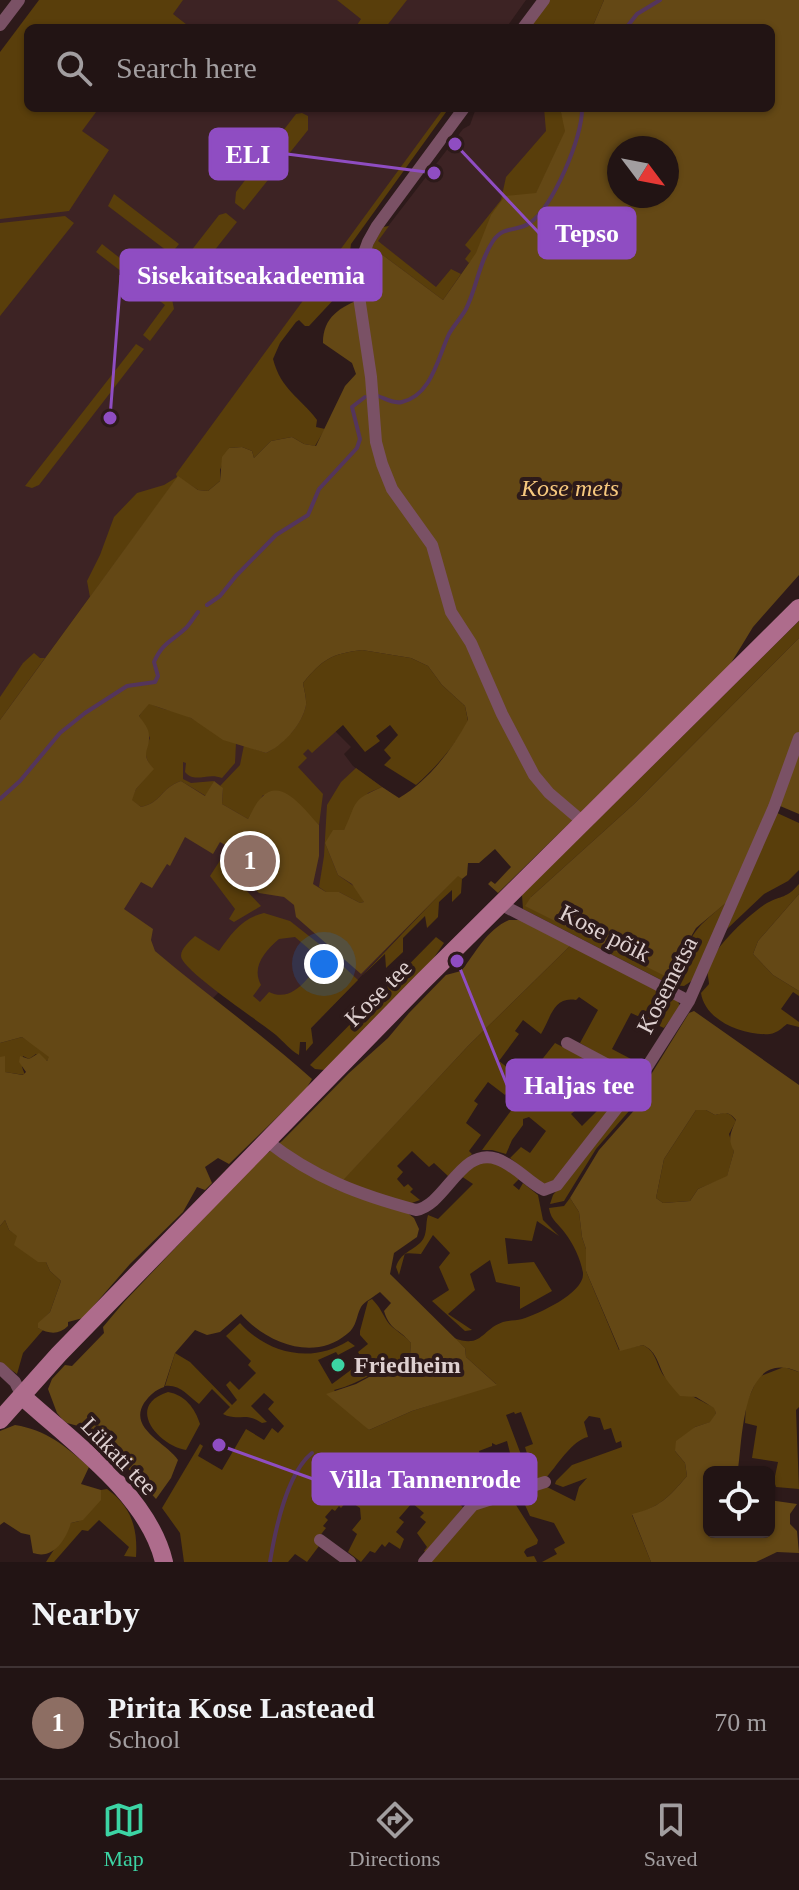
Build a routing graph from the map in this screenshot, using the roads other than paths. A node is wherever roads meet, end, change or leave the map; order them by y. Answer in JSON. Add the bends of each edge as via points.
{"nodes":[{"id":1,"x":19,"y":0,"type":"edge"},
{"id":2,"x":544,"y":0,"type":"edge"},
{"id":3,"x":526,"y":24,"type":"edge"},
{"id":4,"x":0,"y":25,"type":"edge"},
{"id":5,"x":461,"y":112,"type":"edge"},
{"id":6,"x":799,"y":608,"type":"edge"},
{"id":7,"x":799,"y":738,"type":"edge"},
{"id":8,"x":583,"y":822,"type":"junction"},
{"id":9,"x":500,"y":904,"type":"junction"},
{"id":10,"x":689,"y":1001,"type":"junction"},
{"id":11,"x":567,"y":1043,"type":"dead end"},
{"id":12,"x":638,"y":1081,"type":"junction"},
{"id":13,"x":267,"y":1141,"type":"junction"},
{"id":14,"x":0,"y":1368,"type":"edge"},
{"id":15,"x":22,"y":1396,"type":"junction"},
{"id":16,"x":0,"y":1420,"type":"edge"},
{"id":17,"x":545,"y":1482,"type":"dead end"},
{"id":18,"x":320,"y":1540,"type":"dead end"},
{"id":19,"x":164,"y":1562,"type":"edge"},
{"id":20,"x":350,"y":1562,"type":"edge"},
{"id":21,"x":424,"y":1562,"type":"edge"}],
"edges":[{"from":1,"to":4,"type":"street"},
{"from":2,"to":3,"type":"street"},
{"from":5,"to":8,"type":"street","via":[[377,226],[360,264],[358,290],[376,442],[392,489],[432,545],[451,612],[534,775]]},
{"from":6,"to":8,"type":"main road","name":"Kose tee"},
{"from":7,"to":10,"type":"street","name":"Kosemetsa"},
{"from":8,"to":9,"type":"main road","name":"Kose tee"},
{"from":9,"to":10,"type":"street","name":"Kose põik"},
{"from":9,"to":13,"type":"main road","name":"Kose tee"},
{"from":10,"to":12,"type":"street","name":"Kosemetsa"},
{"from":11,"to":12,"type":"street"},
{"from":12,"to":13,"type":"street","name":"Kosemetsa","via":[[561,1180],[547,1190],[488,1157],[473,1161],[428,1205],[416,1210],[338,1186]]},
{"from":13,"to":15,"type":"main road","name":"Kose tee"},
{"from":14,"to":15,"type":"street"},
{"from":15,"to":16,"type":"main road","name":"Kose tee"},
{"from":15,"to":19,"type":"main road","name":"Lükati tee","via":[[127,1495],[153,1531]]},
{"from":17,"to":21,"type":"street","via":[[473,1505]]},
{"from":18,"to":20,"type":"street"}]}
